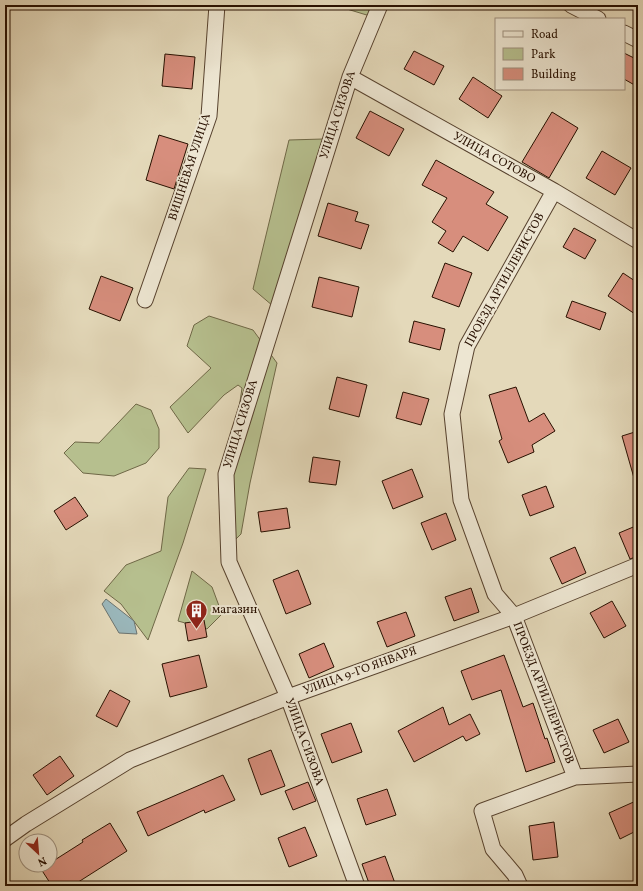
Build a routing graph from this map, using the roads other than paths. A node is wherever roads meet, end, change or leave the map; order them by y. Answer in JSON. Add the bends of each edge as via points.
{"nodes":[{"id":1,"x":217,"y":5,"type":"edge"},
{"id":2,"x":380,"y":5,"type":"edge"},
{"id":3,"x":571,"y":5,"type":"edge"},
{"id":4,"x":596,"y":18,"type":"edge"},
{"id":5,"x":625,"y":33,"type":"edge"},
{"id":6,"x":638,"y":40,"type":"edge"},
{"id":7,"x":350,"y":77,"type":"junction"},
{"id":8,"x":554,"y":191,"type":"junction"},
{"id":9,"x":638,"y":241,"type":"edge"},
{"id":10,"x":145,"y":300,"type":"dead end"},
{"id":11,"x":638,"y":565,"type":"edge"},
{"id":12,"x":514,"y":616,"type":"junction"},
{"id":13,"x":288,"y":697,"type":"junction"},
{"id":14,"x":638,"y":774,"type":"edge"},
{"id":15,"x":575,"y":777,"type":"junction"},
{"id":16,"x":5,"y":824,"type":"edge"},
{"id":17,"x":26,"y":824,"type":"junction"},
{"id":18,"x":5,"y":839,"type":"edge"},
{"id":19,"x":357,"y":886,"type":"edge"},
{"id":20,"x":520,"y":886,"type":"edge"}],
"edges":[{"from":1,"to":10,"type":"street","name":"ВИШНЁВАЯ УЛИЦА","via":[[209,116]]},
{"from":2,"to":7,"type":"street","name":"УЛИЦА СИЗОВА"},
{"from":3,"to":4,"type":"street"},
{"from":5,"to":6,"type":"street"},
{"from":7,"to":8,"type":"street","name":"УЛИЦА СОТОВО"},
{"from":7,"to":13,"type":"street","name":"УЛИЦА СИЗОВА","via":[[226,474],[229,562]]},
{"from":8,"to":9,"type":"street","name":"УЛИЦА СОТОВО"},
{"from":8,"to":12,"type":"street","name":"ПРОЕЗД АРТИЛЛЕРИСТОВ","via":[[467,346],[452,414],[461,500],[494,594]]},
{"from":11,"to":12,"type":"street","name":"УЛИЦА 9-ГО ЯНВАРЯ"},
{"from":12,"to":13,"type":"street","name":"УЛИЦА 9-ГО ЯНВАРЯ"},
{"from":12,"to":15,"type":"street","name":"ПРОЕЗД АРТИЛЛЕРИСТОВ"},
{"from":13,"to":17,"type":"street","name":"УЛИЦА 9-ГО ЯНВАРЯ","via":[[130,760]]},
{"from":13,"to":19,"type":"street","name":"УЛИЦА СИЗОВА"},
{"from":14,"to":15,"type":"street","name":"ПРОЕЗД АРТИЛЛЕРИСТОВ"},
{"from":15,"to":20,"type":"street","name":"ПРОЕЗД АРТИЛЛЕРИСТОВ","via":[[482,811],[493,849],[515,875]]},
{"from":16,"to":17,"type":"street"},
{"from":17,"to":18,"type":"street","name":"УЛИЦА 9-ГО ЯНВАРЯ"}]}
